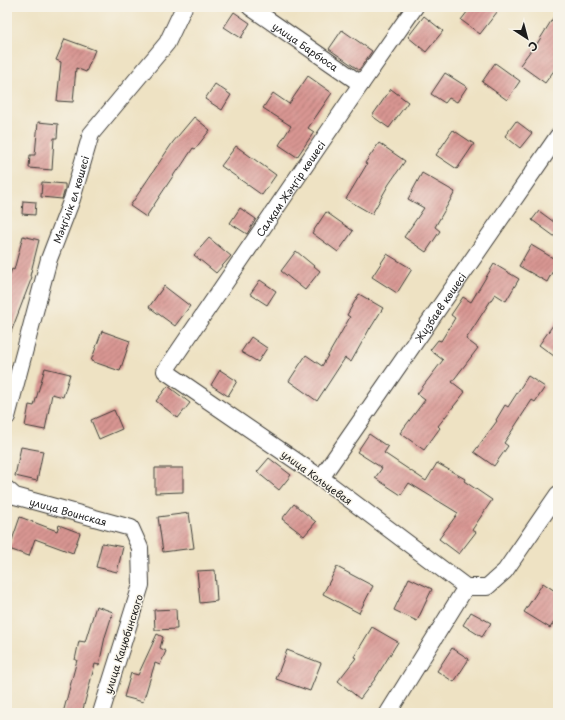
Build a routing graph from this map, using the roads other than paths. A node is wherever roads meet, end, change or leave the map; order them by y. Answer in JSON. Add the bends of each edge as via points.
{"nodes":[{"id":1,"x":184,"y":7,"type":"edge"},
{"id":2,"x":250,"y":7,"type":"edge"},
{"id":3,"x":415,"y":7,"type":"edge"},
{"id":4,"x":361,"y":84,"type":"junction"},
{"id":5,"x":558,"y":136,"type":"edge"},
{"id":6,"x":165,"y":371,"type":"joint"},
{"id":7,"x":7,"y":417,"type":"edge"},
{"id":8,"x":321,"y":478,"type":"junction"},
{"id":9,"x":7,"y":489,"type":"edge"},
{"id":10,"x":558,"y":494,"type":"edge"},
{"id":11,"x":131,"y":528,"type":"joint"},
{"id":12,"x":466,"y":587,"type":"junction"},
{"id":13,"x":101,"y":713,"type":"edge"},
{"id":14,"x":388,"y":713,"type":"edge"}],
"edges":[{"from":1,"to":7,"type":"street","name":"Мәңгілік ел көшесі","via":[[167,43],[91,134],[72,199],[49,259]]},
{"from":2,"to":4,"type":"street","name":"улица Барбюса"},
{"from":3,"to":4,"type":"street","name":"Салқам Жәңгір көшесі"},
{"from":4,"to":6,"type":"street","name":"Салқам Жәңгір көшесі"},
{"from":5,"to":8,"type":"street","name":"Жүзбаев көшесі"},
{"from":6,"to":8,"type":"street","name":"улица Кольцевая"},
{"from":8,"to":12,"type":"street","name":"улица Кольцевая"},
{"from":9,"to":11,"type":"street","name":"улица Воинская","via":[[15,496]]},
{"from":10,"to":12,"type":"street","via":[[505,571],[487,587]]},
{"from":11,"to":13,"type":"street","name":"улица Кацюбинского","via":[[140,548],[141,585]]},
{"from":12,"to":14,"type":"street"}]}
